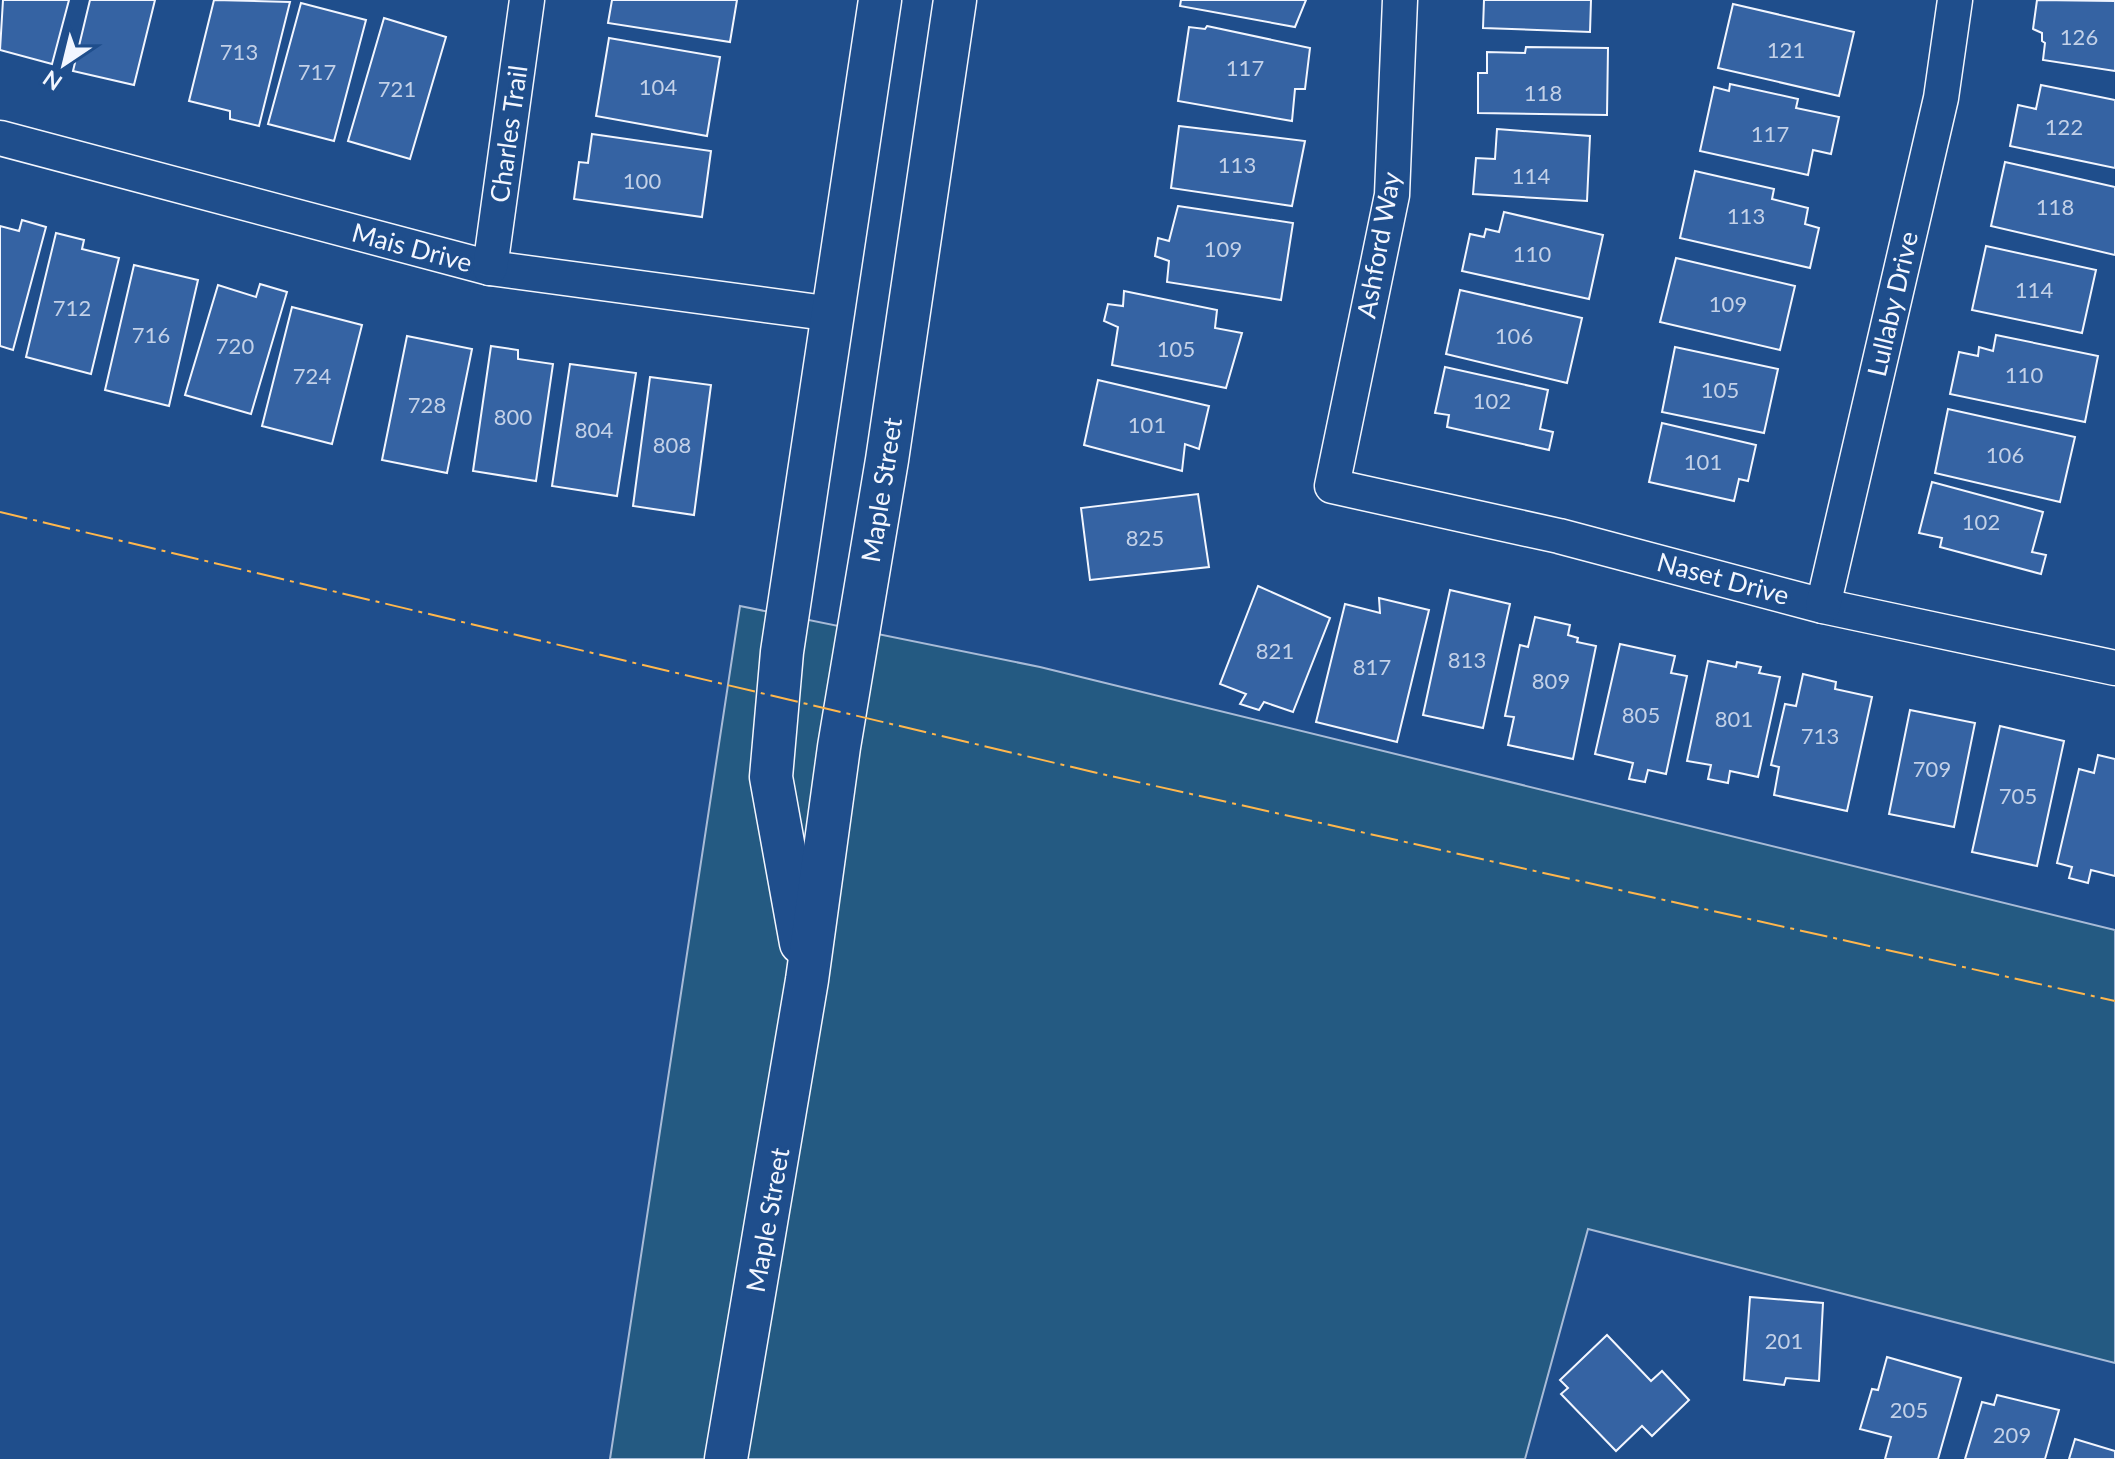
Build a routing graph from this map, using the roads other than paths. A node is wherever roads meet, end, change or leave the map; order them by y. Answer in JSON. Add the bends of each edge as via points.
{"nodes":[{"id":1,"x":527,"y":0,"type":"edge"},
{"id":2,"x":880,"y":0,"type":"edge"},
{"id":3,"x":955,"y":0,"type":"edge"},
{"id":4,"x":1400,"y":0,"type":"edge"},
{"id":5,"x":1955,"y":0,"type":"edge"},
{"id":6,"x":0,"y":138,"type":"edge"},
{"id":7,"x":490,"y":268,"type":"junction"},
{"id":8,"x":833,"y":314,"type":"junction"},
{"id":9,"x":1332,"y":486,"type":"joint"},
{"id":10,"x":1823,"y":606,"type":"junction"},
{"id":11,"x":2115,"y":668,"type":"edge"},
{"id":12,"x":807,"y":980,"type":"junction"},
{"id":13,"x":726,"y":1459,"type":"edge"}],
"edges":[{"from":1,"to":7,"type":"street","name":"Charles Trail"},
{"from":2,"to":8,"type":"street","name":"Maple Street"},
{"from":3,"to":12,"type":"street","name":"Maple Street"},
{"from":4,"to":9,"type":"street","name":"Ashford Way","via":[[1392,195]]},
{"from":5,"to":10,"type":"street","name":"Lullaby Drive","via":[[1941,98]]},
{"from":6,"to":7,"type":"street","name":"Mais Drive"},
{"from":7,"to":8,"type":"street","name":"Mais Drive"},
{"from":8,"to":12,"type":"street","name":"Maple Street","via":[[782,652],[771,777]]},
{"from":9,"to":10,"type":"street","name":"Naset Drive","via":[[1559,536]]},
{"from":10,"to":11,"type":"street","name":"Naset Drive"},
{"from":12,"to":13,"type":"street","name":"Maple Street"}]}
